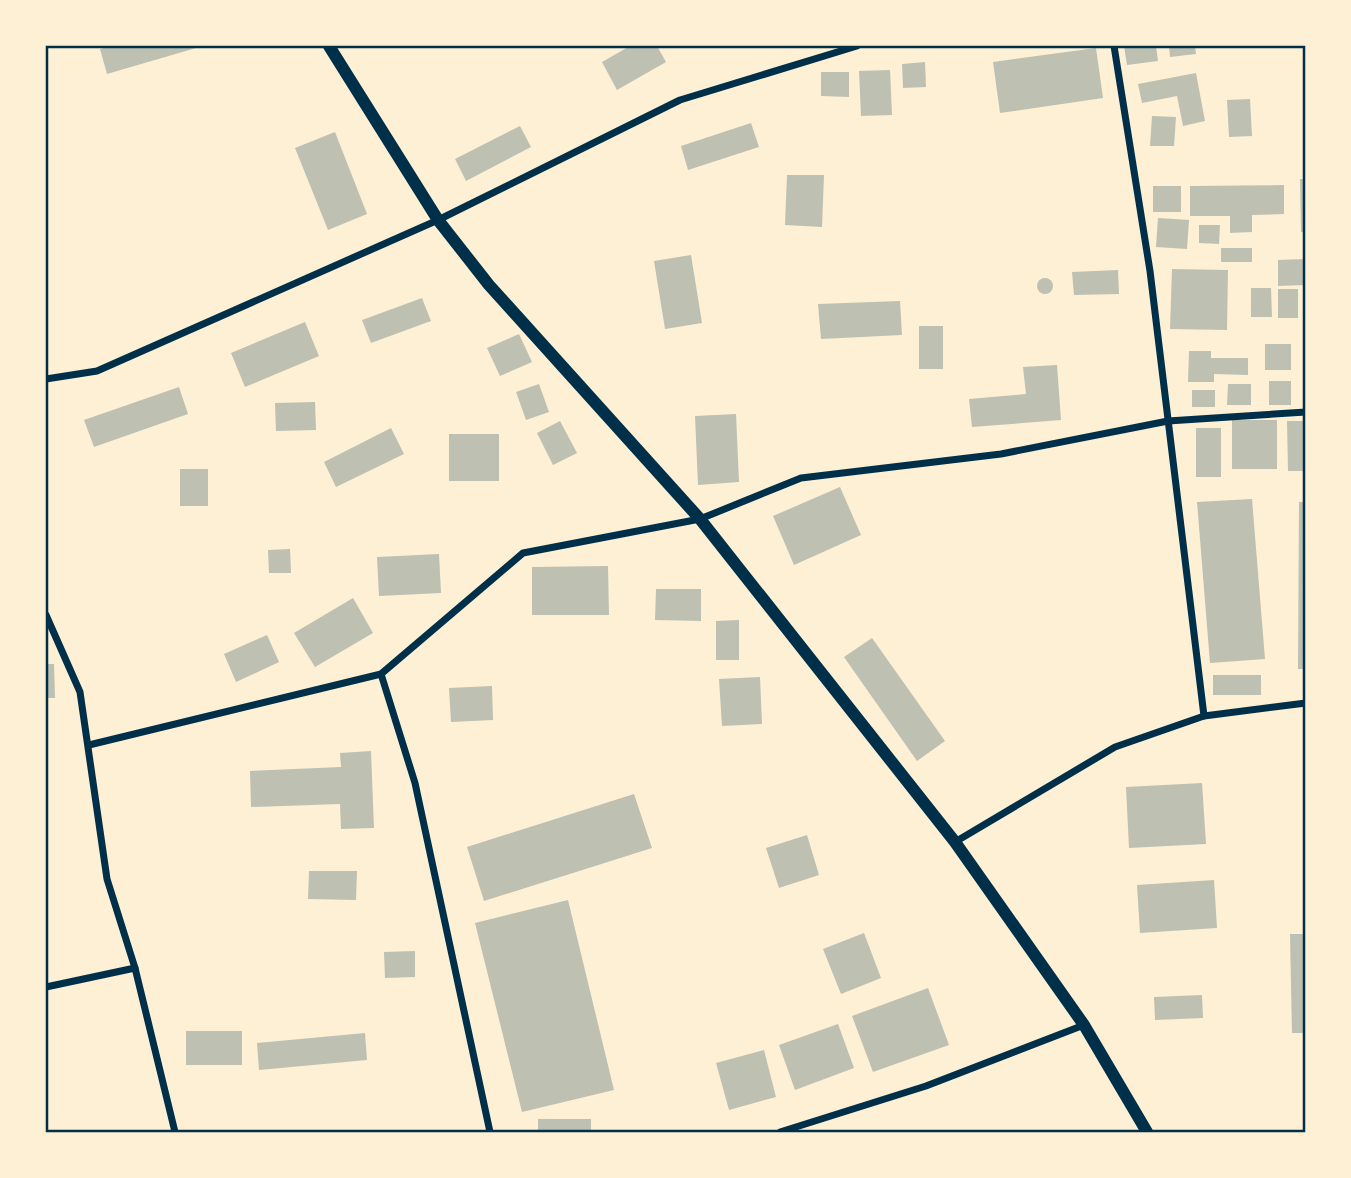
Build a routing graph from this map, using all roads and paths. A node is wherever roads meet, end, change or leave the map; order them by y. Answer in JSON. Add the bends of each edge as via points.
{"nodes":[{"id":1,"x":329,"y":46,"type":"edge"},
{"id":2,"x":856,"y":46,"type":"edge"},
{"id":3,"x":1114,"y":46,"type":"edge"},
{"id":4,"x":438,"y":220,"type":"junction"},
{"id":5,"x":46,"y":379,"type":"edge"},
{"id":6,"x":1306,"y":412,"type":"edge"},
{"id":7,"x":1168,"y":421,"type":"junction"},
{"id":8,"x":700,"y":519,"type":"junction"},
{"id":9,"x":46,"y":615,"type":"edge"},
{"id":10,"x":381,"y":674,"type":"junction"},
{"id":11,"x":1306,"y":703,"type":"edge"},
{"id":12,"x":1204,"y":716,"type":"junction"},
{"id":13,"x":89,"y":745,"type":"junction"},
{"id":14,"x":955,"y":842,"type":"junction"},
{"id":15,"x":135,"y":968,"type":"junction"},
{"id":16,"x":46,"y":987,"type":"edge"},
{"id":17,"x":1084,"y":1025,"type":"junction"},
{"id":18,"x":175,"y":1132,"type":"edge"},
{"id":19,"x":490,"y":1132,"type":"edge"},
{"id":20,"x":780,"y":1132,"type":"edge"},
{"id":21,"x":1147,"y":1132,"type":"edge"}],
"edges":[{"from":1,"to":4,"type":"street"},
{"from":2,"to":4,"type":"street","via":[[680,100]]},
{"from":3,"to":7,"type":"street","via":[[1150,271]]},
{"from":4,"to":5,"type":"street","via":[[97,371]]},
{"from":4,"to":8,"type":"street","via":[[489,285]]},
{"from":6,"to":7,"type":"street"},
{"from":7,"to":8,"type":"street","via":[[1001,454],[802,478]]},
{"from":7,"to":12,"type":"street"},
{"from":8,"to":10,"type":"street","via":[[523,553]]},
{"from":8,"to":14,"type":"street"},
{"from":9,"to":13,"type":"street","via":[[80,692]]},
{"from":10,"to":13,"type":"street"},
{"from":10,"to":19,"type":"street","via":[[415,783]]},
{"from":11,"to":12,"type":"street"},
{"from":12,"to":14,"type":"street","via":[[1115,747]]},
{"from":13,"to":15,"type":"street","via":[[107,879]]},
{"from":14,"to":17,"type":"street"},
{"from":15,"to":16,"type":"street"},
{"from":15,"to":18,"type":"street"},
{"from":17,"to":20,"type":"street","via":[[926,1086]]},
{"from":17,"to":21,"type":"street"}]}
